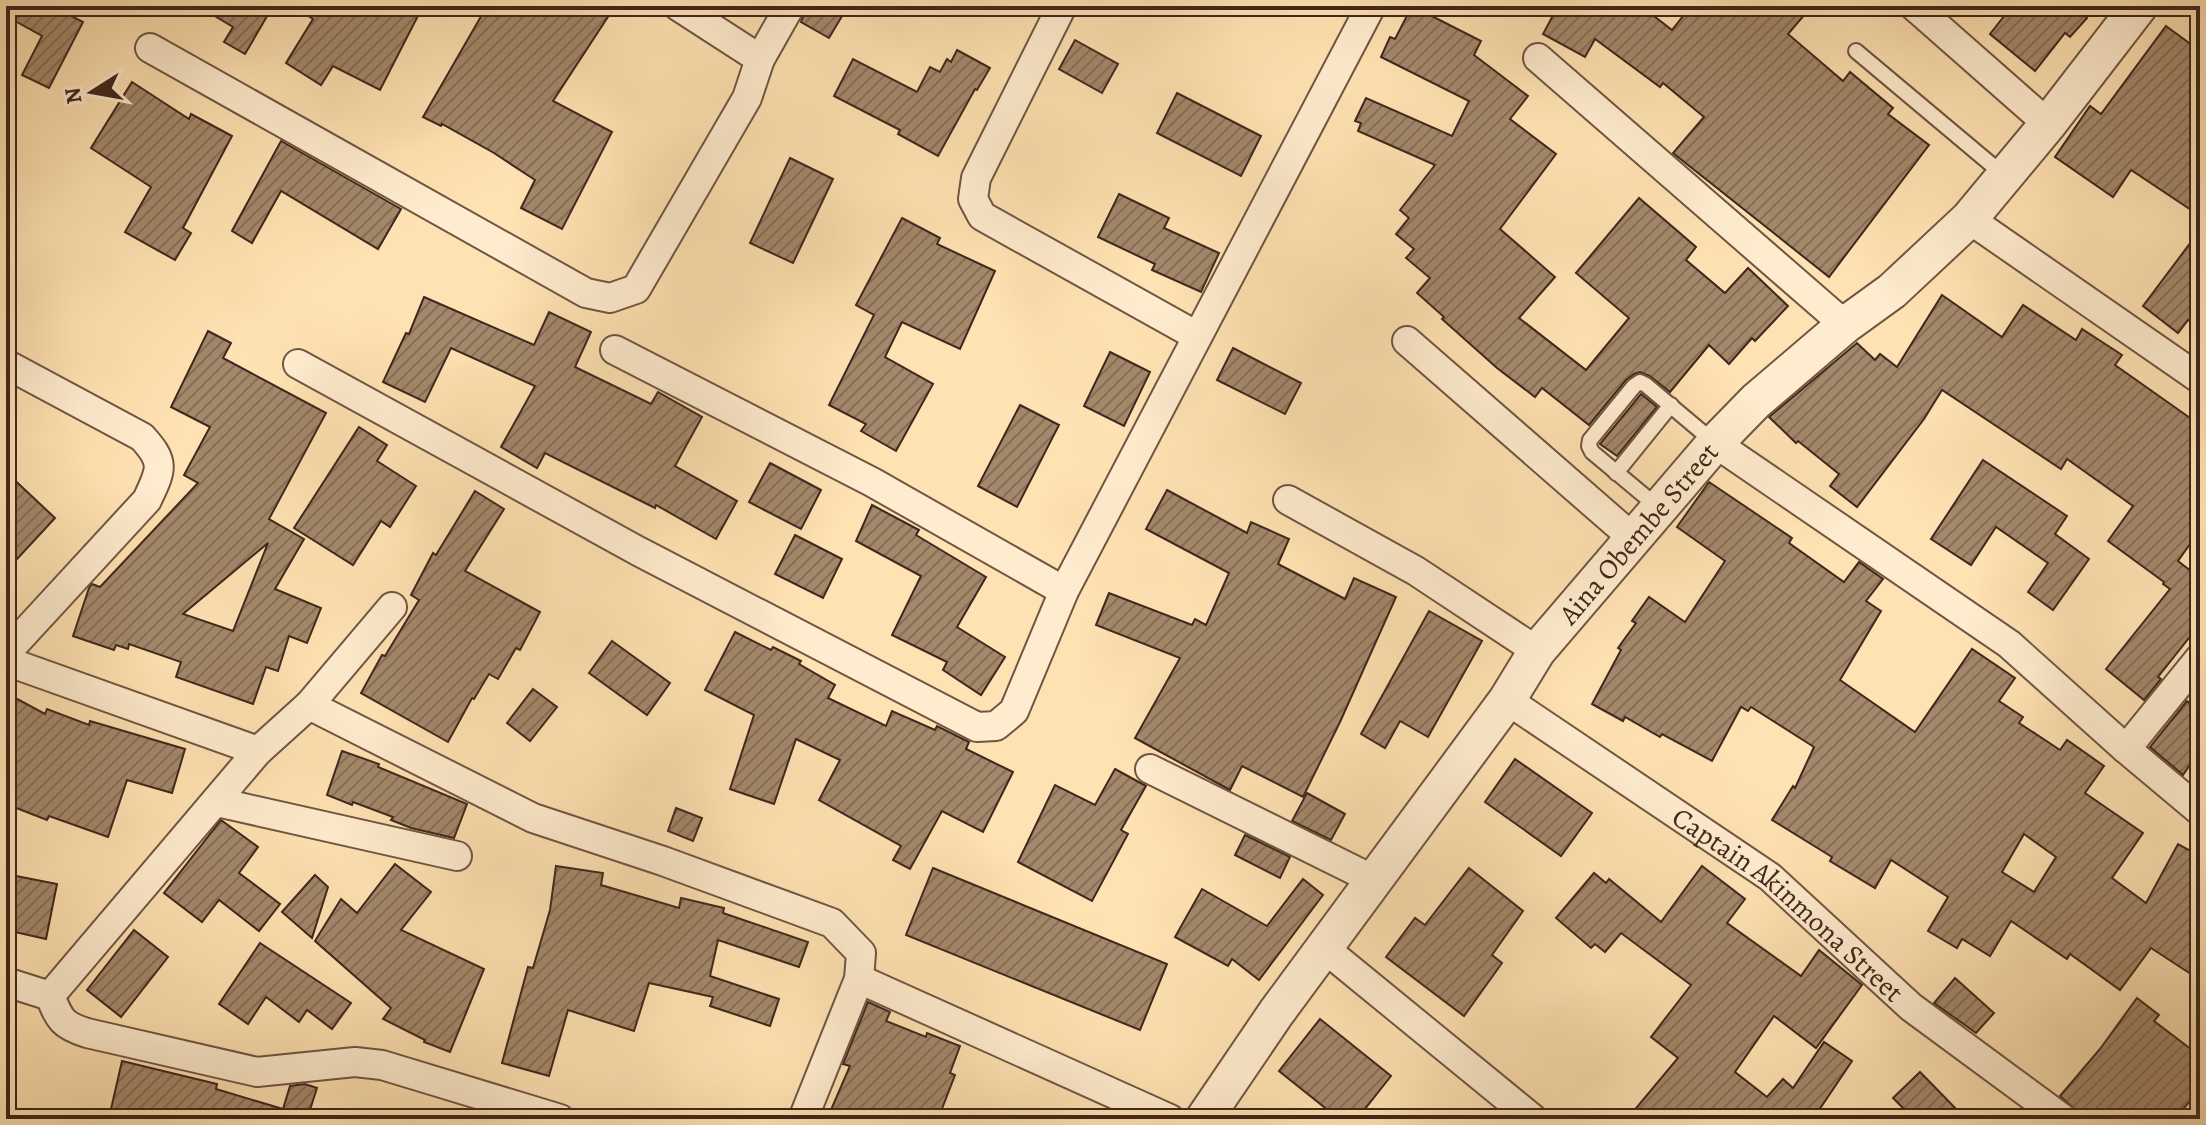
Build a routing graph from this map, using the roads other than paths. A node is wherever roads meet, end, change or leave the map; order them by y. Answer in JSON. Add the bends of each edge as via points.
{"nodes":[{"id":1,"x":678,"y":6,"type":"edge"},
{"id":2,"x":790,"y":6,"type":"edge"},
{"id":3,"x":1062,"y":6,"type":"edge"},
{"id":4,"x":1371,"y":6,"type":"edge"},
{"id":5,"x":1914,"y":6,"type":"edge"},
{"id":6,"x":2139,"y":6,"type":"edge"},
{"id":7,"x":150,"y":48,"type":"dead end"},
{"id":8,"x":1856,"y":51,"type":"dead end"},
{"id":9,"x":1538,"y":58,"type":"dead end"},
{"id":10,"x":760,"y":59,"type":"junction"},
{"id":11,"x":2048,"y":124,"type":"junction"},
{"id":12,"x":2005,"y":176,"type":"junction"},
{"id":13,"x":1969,"y":219,"type":"junction"},
{"id":14,"x":1845,"y":325,"type":"junction"},
{"id":15,"x":1197,"y":336,"type":"junction"},
{"id":16,"x":1407,"y":341,"type":"dead end"},
{"id":17,"x":615,"y":350,"type":"dead end"},
{"id":18,"x":6,"y":364,"type":"edge"},
{"id":19,"x":298,"y":364,"type":"dead end"},
{"id":20,"x":2200,"y":379,"type":"edge"},
{"id":21,"x":1671,"y":405,"type":"junction"},
{"id":22,"x":1715,"y":443,"type":"junction"},
{"id":23,"x":1616,"y":473,"type":"junction"},
{"id":24,"x":1288,"y":500,"type":"dead end"},
{"id":25,"x":1659,"y":509,"type":"junction"},
{"id":26,"x":1634,"y":539,"type":"junction"},
{"id":27,"x":1064,"y":591,"type":"junction"},
{"id":28,"x":392,"y":607,"type":"dead end"},
{"id":29,"x":1537,"y":651,"type":"junction"},
{"id":30,"x":6,"y":653,"type":"edge"},
{"id":31,"x":2199,"y":659,"type":"edge"},
{"id":32,"x":6,"y":661,"type":"edge"},
{"id":33,"x":1507,"y":700,"type":"junction"},
{"id":34,"x":309,"y":705,"type":"junction"},
{"id":35,"x":2126,"y":749,"type":"junction"},
{"id":36,"x":258,"y":751,"type":"junction"},
{"id":37,"x":1150,"y":769,"type":"dead end"},
{"id":38,"x":217,"y":802,"type":"junction"},
{"id":39,"x":2200,"y":811,"type":"edge"},
{"id":40,"x":457,"y":856,"type":"dead end"},
{"id":41,"x":1376,"y":881,"type":"junction"},
{"id":42,"x":1324,"y":948,"type":"junction"},
{"id":43,"x":859,"y":979,"type":"junction"},
{"id":44,"x":6,"y":982,"type":"edge"},
{"id":45,"x":50,"y":996,"type":"junction"},
{"id":46,"x":560,"y":1119,"type":"edge"},
{"id":47,"x":803,"y":1119,"type":"edge"},
{"id":48,"x":1170,"y":1119,"type":"edge"},
{"id":49,"x":1204,"y":1119,"type":"edge"},
{"id":50,"x":1533,"y":1119,"type":"edge"},
{"id":51,"x":2063,"y":1119,"type":"edge"}],
"edges":[{"from":1,"to":10,"type":"street"},
{"from":2,"to":10,"type":"street"},
{"from":3,"to":15,"type":"street","via":[[976,178],[973,199],[982,216]]},
{"from":4,"to":15,"type":"street"},
{"from":5,"to":11,"type":"street"},
{"from":6,"to":11,"type":"street","name":"Aina Obembe Street"},
{"from":7,"to":10,"type":"street","via":[[586,293],[610,298],[636,289],[747,98]]},
{"from":8,"to":12,"type":"lane"},
{"from":9,"to":14,"type":"street"},
{"from":11,"to":12,"type":"street","name":"Aina Obembe Street"},
{"from":12,"to":13,"type":"street","name":"Aina Obembe Street"},
{"from":13,"to":14,"type":"street","name":"Aina Obembe Street","via":[[1892,291]]},
{"from":13,"to":20,"type":"street"},
{"from":14,"to":22,"type":"street","name":"Aina Obembe Street"},
{"from":15,"to":27,"type":"street"},
{"from":16,"to":26,"type":"street"},
{"from":17,"to":27,"type":"street","via":[[872,482]]},
{"from":18,"to":30,"type":"street","via":[[142,437],[157,454],[159,475],[147,500]]},
{"from":19,"to":27,"type":"street","via":[[638,551],[977,727],[996,726],[1014,711]]},
{"from":21,"to":22,"type":"lane"},
{"from":21,"to":23,"type":"lane"},
{"from":21,"to":23,"type":"lane","via":[[1640,382],[1590,440],[1592,452]]},
{"from":22,"to":25,"type":"street","name":"Aina Obembe Street"},
{"from":22,"to":35,"type":"street","via":[[2009,644]]},
{"from":23,"to":25,"type":"lane"},
{"from":24,"to":29,"type":"street","via":[[1416,571]]},
{"from":25,"to":26,"type":"street","name":"Aina Obembe Street"},
{"from":26,"to":29,"type":"street","name":"Aina Obembe Street"},
{"from":28,"to":34,"type":"street"},
{"from":29,"to":33,"type":"street","name":"Aina Obembe Street"},
{"from":31,"to":35,"type":"street"},
{"from":32,"to":36,"type":"street"},
{"from":33,"to":41,"type":"street","name":"Aina Obembe Street"},
{"from":33,"to":51,"type":"street","name":"Captain Akinmona Street","via":[[1770,877],[1911,1007]]},
{"from":34,"to":36,"type":"street"},
{"from":34,"to":43,"type":"street","via":[[533,818],[832,923],[861,953]]},
{"from":35,"to":39,"type":"street"},
{"from":36,"to":38,"type":"street"},
{"from":37,"to":41,"type":"street"},
{"from":38,"to":40,"type":"street"},
{"from":38,"to":45,"type":"street"},
{"from":41,"to":42,"type":"street","name":"Aina Obembe Street"},
{"from":42,"to":49,"type":"street","name":"Aina Obembe Street"},
{"from":42,"to":50,"type":"street"},
{"from":43,"to":47,"type":"street"},
{"from":43,"to":48,"type":"street"},
{"from":44,"to":45,"type":"street"},
{"from":45,"to":46,"type":"street","via":[[59,1018],[87,1033],[257,1072],[355,1062],[382,1065]]}]}
